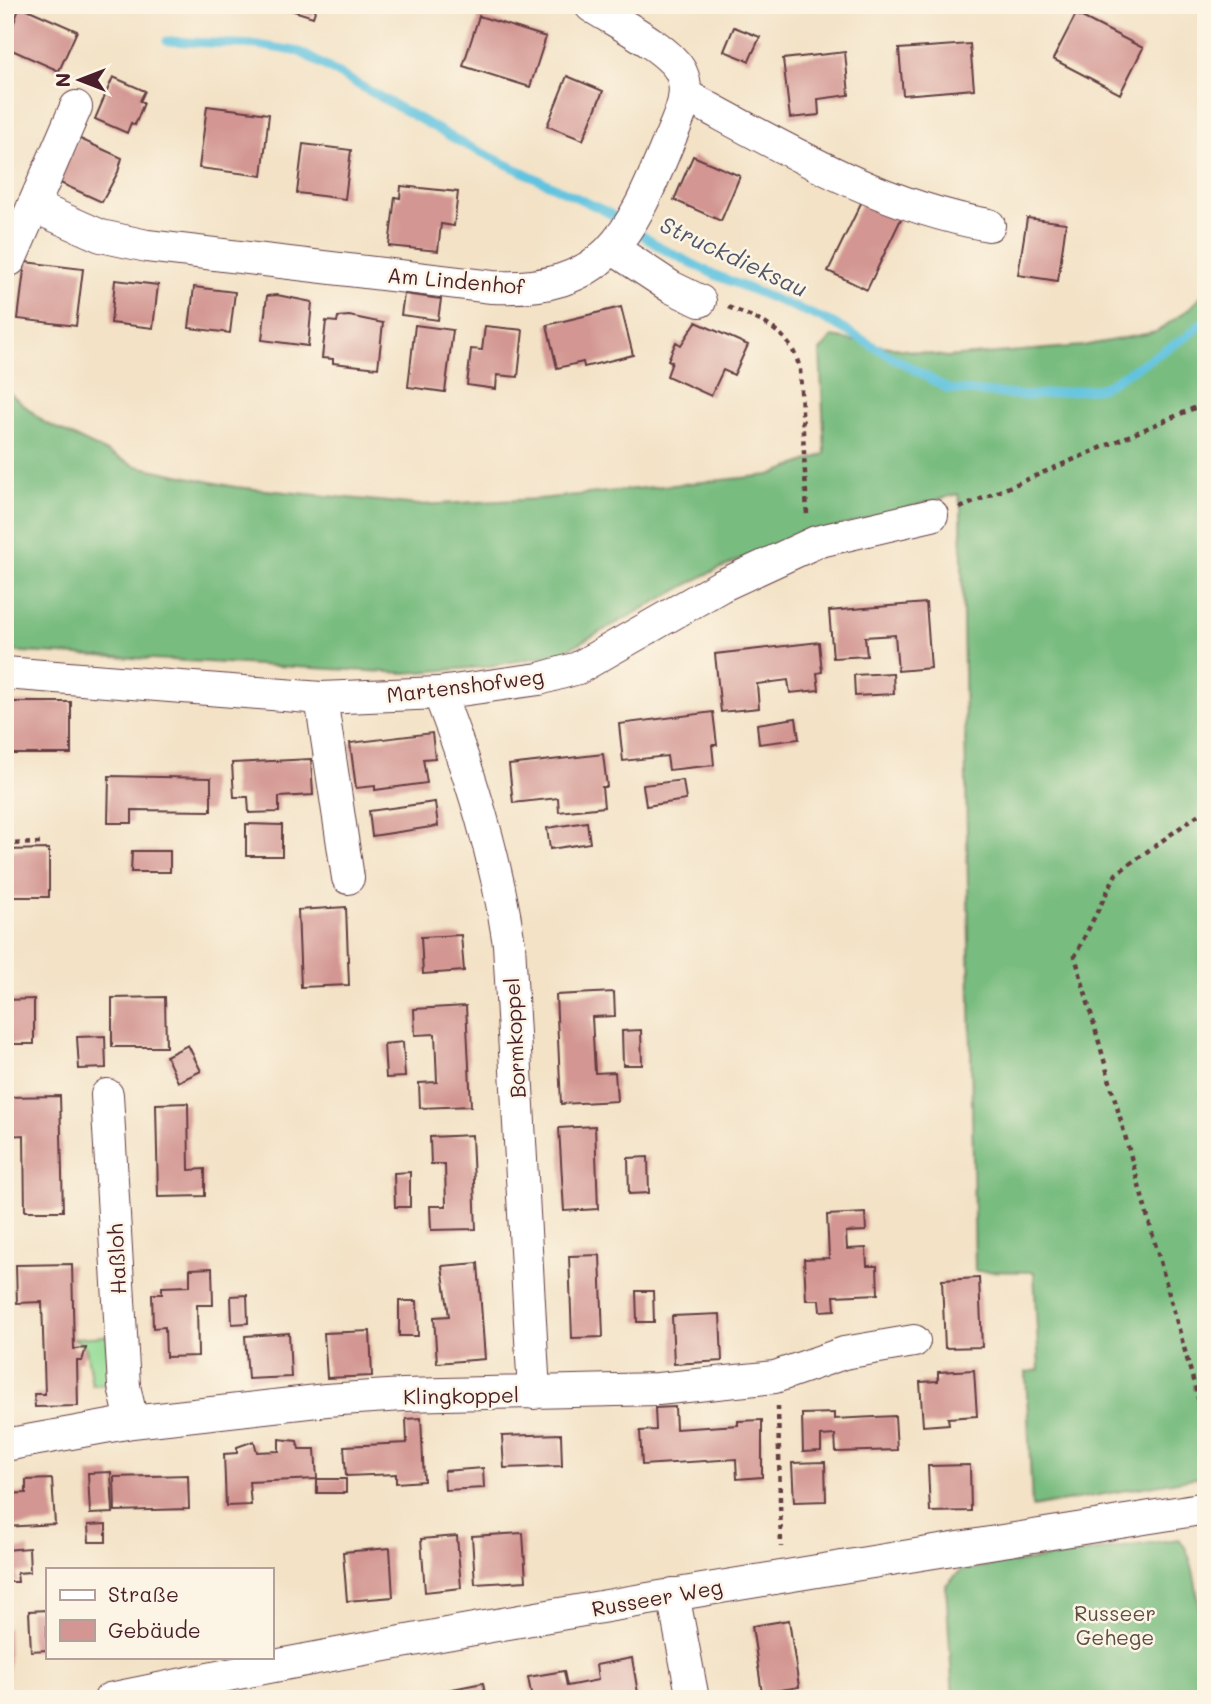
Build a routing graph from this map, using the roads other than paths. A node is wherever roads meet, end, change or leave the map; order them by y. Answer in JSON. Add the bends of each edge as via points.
{"nodes":[{"id":1,"x":583,"y":5,"type":"edge"},
{"id":2,"x":622,"y":5,"type":"edge"},
{"id":3,"x":591,"y":6,"type":"edge"},
{"id":4,"x":685,"y":95,"type":"junction"},
{"id":5,"x":76,"y":107,"type":"dead end"},
{"id":6,"x":33,"y":206,"type":"junction"},
{"id":7,"x":989,"y":225,"type":"dead end"},
{"id":8,"x":623,"y":235,"type":"junction"},
{"id":9,"x":10,"y":260,"type":"dead end"},
{"id":10,"x":700,"y":301,"type":"road end"},
{"id":11,"x":932,"y":515,"type":"road end"},
{"id":12,"x":5,"y":673,"type":"edge"},
{"id":13,"x":439,"y":693,"type":"junction"},
{"id":14,"x":321,"y":698,"type":"junction"},
{"id":15,"x":348,"y":878,"type":"dead end"},
{"id":16,"x":107,"y":1095,"type":"dead end"},
{"id":17,"x":914,"y":1341,"type":"dead end"},
{"id":18,"x":534,"y":1393,"type":"junction"},
{"id":19,"x":132,"y":1422,"type":"junction"},
{"id":20,"x":5,"y":1446,"type":"edge"},
{"id":21,"x":1204,"y":1508,"type":"edge"},
{"id":22,"x":673,"y":1594,"type":"junction"},
{"id":23,"x":110,"y":1699,"type":"edge"},
{"id":24,"x":692,"y":1699,"type":"edge"}],
"edges":[{"from":1,"to":3,"type":"street"},
{"from":2,"to":3,"type":"street"},
{"from":3,"to":4,"type":"street","via":[[668,57],[680,69]]},
{"from":4,"to":7,"type":"street","via":[[838,177]]},
{"from":4,"to":8,"type":"street","name":"Am Lindenhof"},
{"from":5,"to":6,"type":"street"},
{"from":6,"to":8,"type":"street","name":"Am Lindenhof","via":[[102,236],[147,246],[518,289],[579,274]]},
{"from":6,"to":9,"type":"street"},
{"from":8,"to":10,"type":"street","via":[[671,287]]},
{"from":11,"to":13,"type":"street","name":"Martenshofweg","via":[[816,542],[721,586],[578,668],[539,679]]},
{"from":12,"to":14,"type":"street","name":"Martenshofweg"},
{"from":13,"to":14,"type":"street","name":"Martenshofweg"},
{"from":13,"to":18,"type":"street","name":"Bormkoppel","via":[[486,829],[509,944]]},
{"from":14,"to":15,"type":"street"},
{"from":16,"to":19,"type":"street","name":"Haßloh","via":[[124,1386]]},
{"from":17,"to":18,"type":"street","name":"Klingkoppel","via":[[844,1353],[775,1377],[658,1390]]},
{"from":18,"to":19,"type":"street","name":"Klingkoppel","via":[[352,1399]]},
{"from":19,"to":20,"type":"street","name":"Klingkoppel"},
{"from":21,"to":22,"type":"street","name":"Russeer Weg"},
{"from":22,"to":23,"type":"street","name":"Russeer Weg","via":[[356,1649]]},
{"from":22,"to":24,"type":"street"}]}
